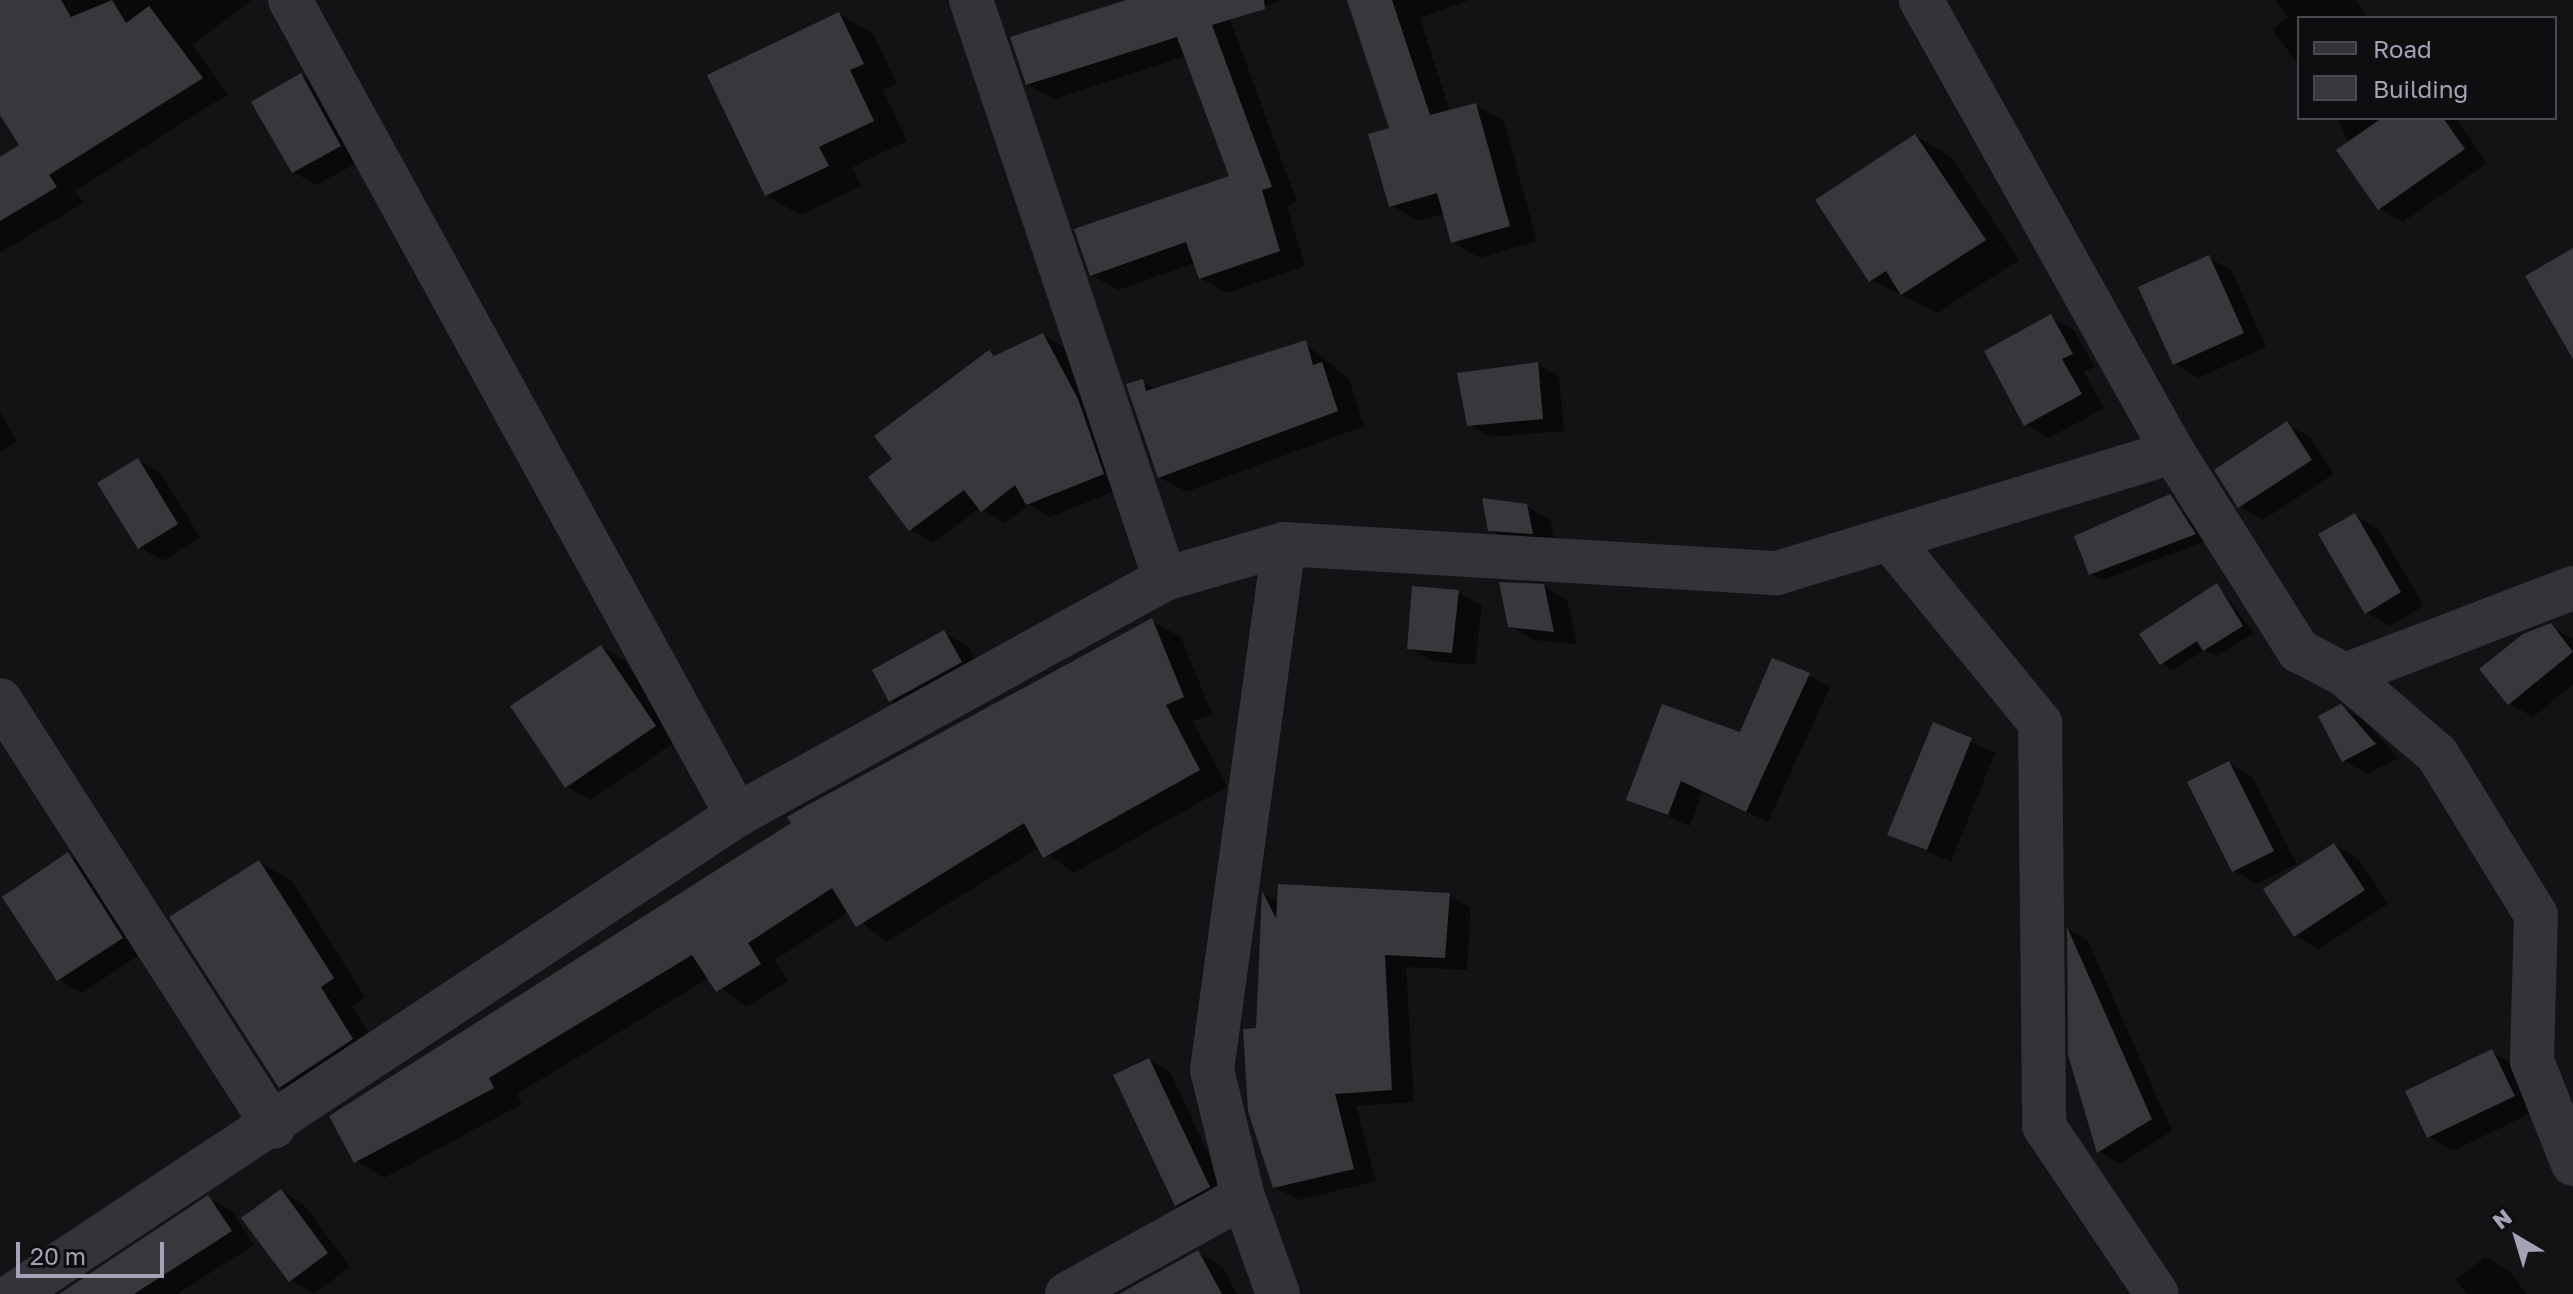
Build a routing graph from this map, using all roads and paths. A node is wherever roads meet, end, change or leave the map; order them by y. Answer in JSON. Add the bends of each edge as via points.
{"nodes":[{"id":1,"x":290,"y":0,"type":"edge"},
{"id":2,"x":971,"y":0,"type":"edge"},
{"id":3,"x":1921,"y":0,"type":"edge"},
{"id":4,"x":2173,"y":452,"type":"junction"},
{"id":5,"x":1892,"y":542,"type":"junction"},
{"id":6,"x":1284,"y":544,"type":"junction"},
{"id":7,"x":1165,"y":579,"type":"junction"},
{"id":8,"x":2573,"y":588,"type":"edge"},
{"id":9,"x":2345,"y":675,"type":"junction"},
{"id":10,"x":0,"y":700,"type":"edge"},
{"id":11,"x":737,"y":815,"type":"junction"},
{"id":12,"x":274,"y":1127,"type":"junction"},
{"id":13,"x":2573,"y":1164,"type":"edge"},
{"id":14,"x":1243,"y":1197,"type":"junction"},
{"id":15,"x":14,"y":1294,"type":"edge"},
{"id":16,"x":1067,"y":1294,"type":"edge"},
{"id":17,"x":1278,"y":1294,"type":"edge"},
{"id":18,"x":2157,"y":1294,"type":"edge"}],
"edges":[{"from":1,"to":11,"type":"street"},
{"from":2,"to":7,"type":"street"},
{"from":3,"to":4,"type":"street"},
{"from":4,"to":5,"type":"street"},
{"from":4,"to":9,"type":"street","via":[[2299,651]]},
{"from":5,"to":6,"type":"street","via":[[1777,573]]},
{"from":5,"to":18,"type":"street","via":[[2040,723],[2044,1126]]},
{"from":6,"to":7,"type":"street"},
{"from":6,"to":14,"type":"street","via":[[1212,1070]]},
{"from":7,"to":11,"type":"street"},
{"from":8,"to":9,"type":"street"},
{"from":9,"to":13,"type":"street","via":[[2437,754],[2536,915],[2532,1061]]},
{"from":10,"to":12,"type":"street"},
{"from":11,"to":12,"type":"street"},
{"from":12,"to":15,"type":"street"},
{"from":14,"to":16,"type":"street"},
{"from":14,"to":17,"type":"street"}]}
